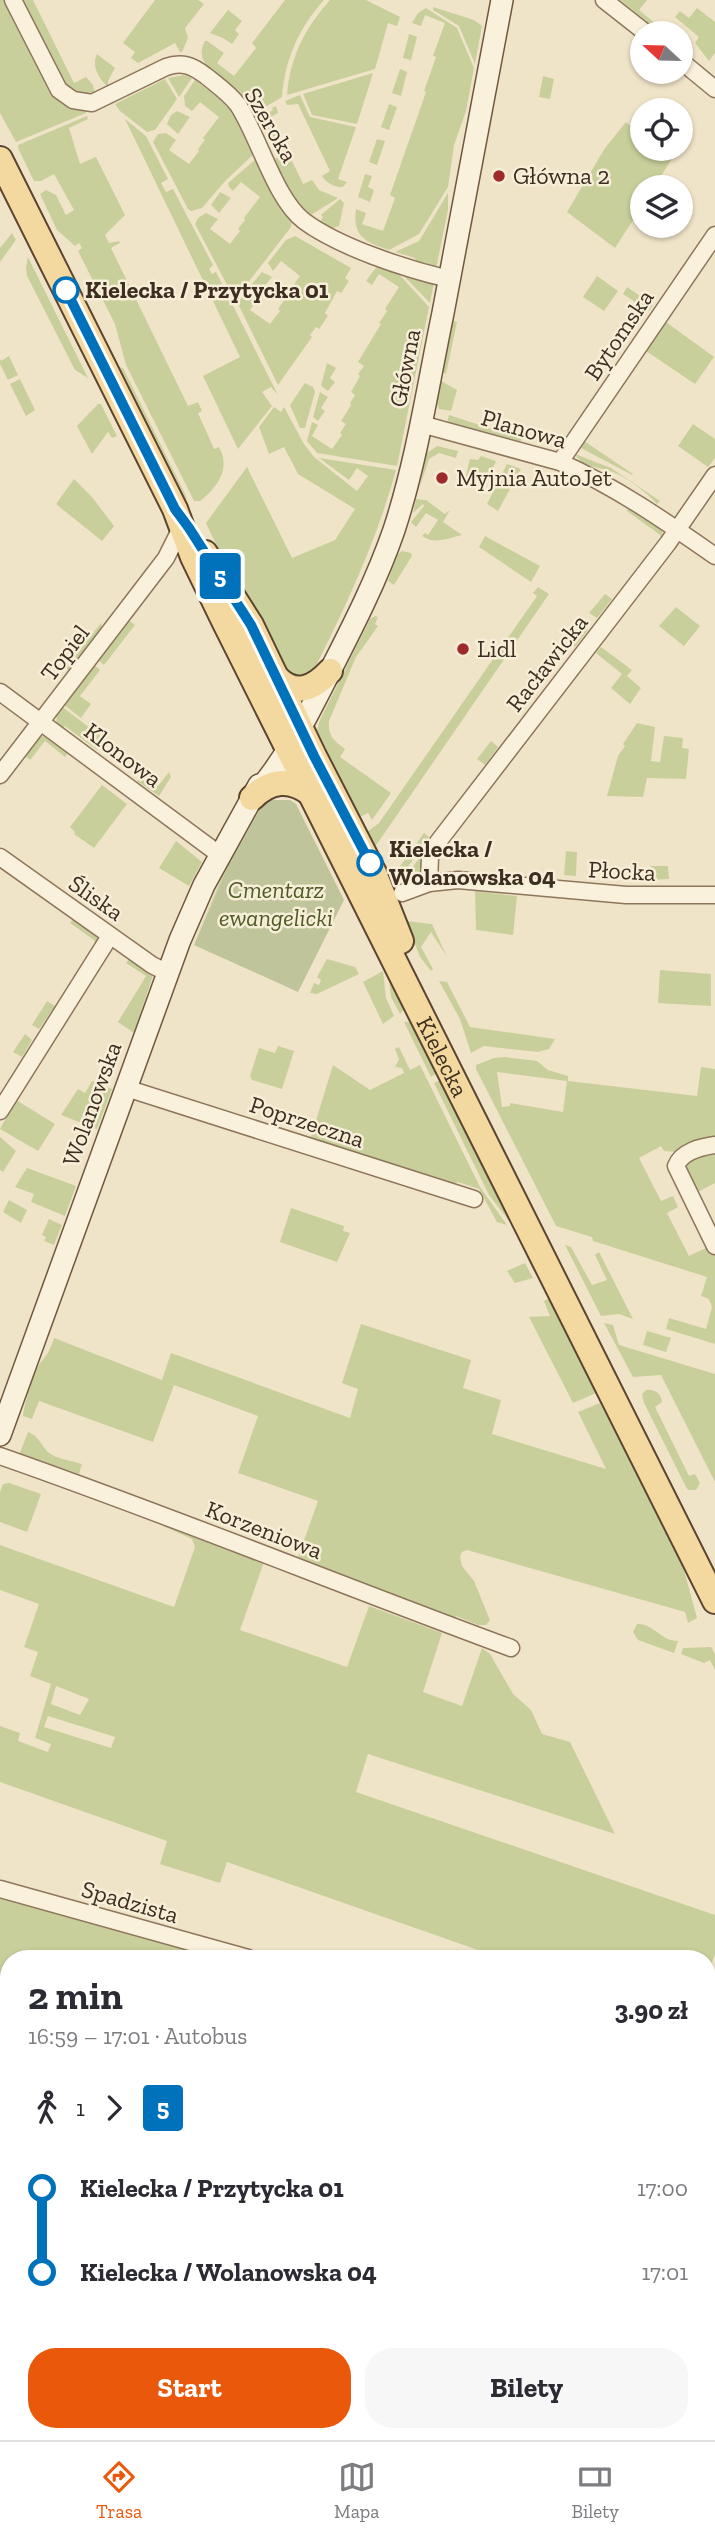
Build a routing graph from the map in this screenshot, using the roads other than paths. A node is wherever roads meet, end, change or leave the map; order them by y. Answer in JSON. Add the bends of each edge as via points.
{"nodes":[{"id":1,"x":13,"y":0,"type":"edge"},
{"id":2,"x":502,"y":0,"type":"edge"},
{"id":3,"x":604,"y":0,"type":"edge"},
{"id":4,"x":631,"y":21,"type":"edge"},
{"id":5,"x":693,"y":71,"type":"edge"},
{"id":6,"x":715,"y":89,"type":"edge"},
{"id":7,"x":0,"y":159,"type":"edge"},
{"id":8,"x":715,"y":235,"type":"edge"},
{"id":9,"x":449,"y":279,"type":"junction"},
{"id":10,"x":421,"y":424,"type":"junction"},
{"id":11,"x":560,"y":462,"type":"junction"},
{"id":12,"x":715,"y":475,"type":"edge"},
{"id":13,"x":178,"y":519,"type":"junction"},
{"id":14,"x":677,"y":529,"type":"junction"},
{"id":15,"x":715,"y":556,"type":"edge"},
{"id":16,"x":166,"y":558,"type":"junction"},
{"id":17,"x":193,"y":558,"type":"junction"},
{"id":18,"x":330,"y":671,"type":"junction"},
{"id":19,"x":276,"y":678,"type":"junction"},
{"id":20,"x":0,"y":692,"type":"edge"},
{"id":21,"x":41,"y":722,"type":"junction"},
{"id":22,"x":291,"y":740,"type":"junction"},
{"id":23,"x":0,"y":775,"type":"edge"},
{"id":24,"x":310,"y":793,"type":"junction"},
{"id":25,"x":252,"y":799,"type":"junction"},
{"id":26,"x":220,"y":855,"type":"junction"},
{"id":27,"x":0,"y":857,"type":"edge"},
{"id":28,"x":429,"y":883,"type":"junction"},
{"id":29,"x":402,"y":893,"type":"dead end"},
{"id":30,"x":715,"y":895,"type":"edge"},
{"id":31,"x":110,"y":936,"type":"junction"},
{"id":32,"x":168,"y":973,"type":"junction"},
{"id":33,"x":126,"y":1088,"type":"junction"},
{"id":34,"x":0,"y":1111,"type":"edge"},
{"id":35,"x":715,"y":1145,"type":"edge"},
{"id":36,"x":474,"y":1199,"type":"dead end"},
{"id":37,"x":715,"y":1246,"type":"edge"},
{"id":38,"x":0,"y":1435,"type":"edge"},
{"id":39,"x":0,"y":1456,"type":"edge"},
{"id":40,"x":715,"y":1570,"type":"edge"},
{"id":41,"x":715,"y":1601,"type":"edge"},
{"id":42,"x":511,"y":1648,"type":"dead end"},
{"id":43,"x":0,"y":1889,"type":"edge"},
{"id":44,"x":219,"y":1950,"type":"edge"}],
"edges":[{"from":1,"to":9,"type":"street","name":"Szeroka","via":[[56,85],[68,98],[92,103],[166,66],[191,66],[237,103],[287,202],[304,221],[374,255]]},
{"from":2,"to":9,"type":"street","name":"Główna"},
{"from":3,"to":4,"type":"street"},
{"from":5,"to":6,"type":"street"},
{"from":7,"to":13,"type":"main road","name":"Kielecka"},
{"from":8,"to":11,"type":"street","name":"Bytomska"},
{"from":9,"to":10,"type":"street","name":"Główna"},
{"from":10,"to":11,"type":"street","name":"Planowa"},
{"from":10,"to":18,"type":"street","name":"Główna","via":[[393,531],[368,596]]},
{"from":11,"to":14,"type":"street","name":"Planowa","via":[[608,484]]},
{"from":12,"to":14,"type":"street","name":"Racławicka"},
{"from":13,"to":16,"type":"street","name":"Topiel"},
{"from":13,"to":17,"type":"main road","name":"Kielecka"},
{"from":13,"to":19,"type":"main road","name":"Kielecka","via":[[239,605]]},
{"from":14,"to":15,"type":"street","name":"Planowa"},
{"from":14,"to":28,"type":"street","name":"Racławicka","via":[[441,838],[430,857]]},
{"from":16,"to":17,"type":"street"},
{"from":16,"to":21,"type":"street","name":"Topiel"},
{"from":17,"to":22,"type":"main road","name":"Kielecka"},
{"from":18,"to":19,"type":"main road","via":[[301,690]]},
{"from":18,"to":22,"type":"street","name":"Główna"},
{"from":19,"to":22,"type":"main road","name":"Kielecka"},
{"from":20,"to":21,"type":"street","name":"Klonowa"},
{"from":21,"to":23,"type":"street","name":"Topiel"},
{"from":21,"to":26,"type":"street","name":"Klonowa"},
{"from":22,"to":24,"type":"main road","name":"Kielecka"},
{"from":22,"to":25,"type":"street","name":"Wolanowska","via":[[274,759]]},
{"from":22,"to":40,"type":"main road","name":"Kielecka","via":[[374,873],[405,951]]},
{"from":24,"to":25,"type":"main road","via":[[282,782]]},
{"from":24,"to":41,"type":"main road","name":"Kielecka"},
{"from":25,"to":26,"type":"street","name":"Wolanowska"},
{"from":26,"to":32,"type":"street","name":"Wolanowska"},
{"from":27,"to":31,"type":"street","name":"Śliska"},
{"from":28,"to":29,"type":"street","name":"Płocka"},
{"from":28,"to":30,"type":"street","name":"Płocka","via":[[457,880],[626,895]]},
{"from":31,"to":32,"type":"street","name":"Śliska"},
{"from":31,"to":34,"type":"street"},
{"from":32,"to":33,"type":"street","name":"Wolanowska"},
{"from":33,"to":36,"type":"street","name":"Poprzeczna"},
{"from":33,"to":38,"type":"street","name":"Wolanowska"},
{"from":35,"to":37,"type":"street","via":[[680,1157],[676,1166]]},
{"from":39,"to":42,"type":"street","name":"Korzeniowa"},
{"from":43,"to":44,"type":"street","name":"Spadzista"}]}
